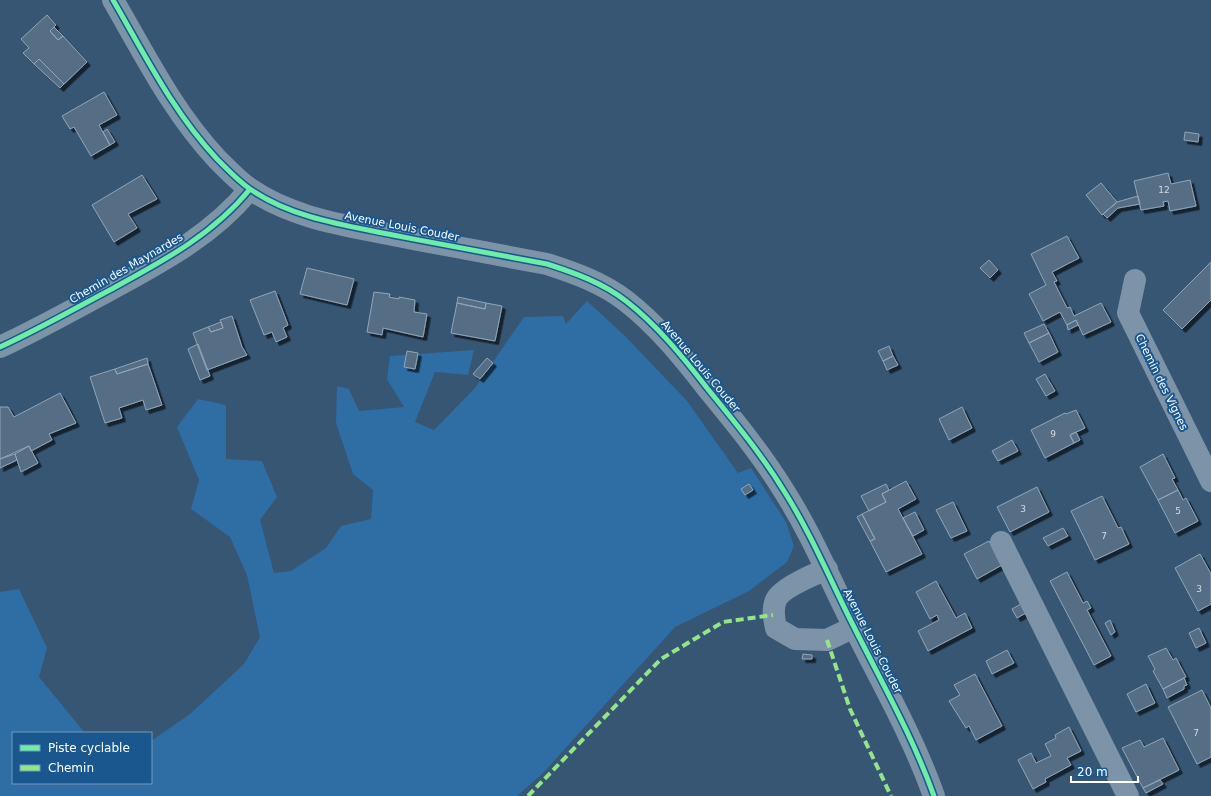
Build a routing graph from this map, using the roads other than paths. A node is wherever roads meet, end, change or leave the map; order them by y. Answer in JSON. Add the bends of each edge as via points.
{"nodes":[{"id":1,"x":113,"y":0,"type":"edge"},
{"id":2,"x":250,"y":189,"type":"junction"},
{"id":3,"x":1135,"y":280,"type":"dead end"},
{"id":4,"x":0,"y":347,"type":"edge"},
{"id":5,"x":1211,"y":481,"type":"edge"},
{"id":6,"x":1001,"y":542,"type":"dead end"},
{"id":7,"x":827,"y":569,"type":"junction"},
{"id":8,"x":854,"y":627,"type":"junction"},
{"id":9,"x":934,"y":796,"type":"edge"},
{"id":10,"x":1128,"y":796,"type":"edge"}],
"edges":[{"from":1,"to":2,"type":"street","name":"Avenue Louis Couder","via":[[182,116],[200,140]]},
{"from":2,"to":4,"type":"street","name":"Chemin des Maynardes","via":[[210,229],[164,260],[33,332]]},
{"from":2,"to":7,"type":"street","name":"Avenue Louis Couder","via":[[282,207],[337,224],[547,264],[580,275],[621,298],[646,318],[670,344],[763,459],[785,492]]},
{"from":3,"to":5,"type":"street","name":"Chemin des Vignes","via":[[1128,314]]},
{"from":6,"to":10,"type":"street"},
{"from":7,"to":8,"type":"street","name":"Avenue Louis Couder"},
{"from":7,"to":8,"type":"street","via":[[795,584],[776,599],[773,615],[776,628],[795,639],[827,640]]},
{"from":8,"to":9,"type":"street","name":"Avenue Louis Couder","via":[[906,728]]}]}
